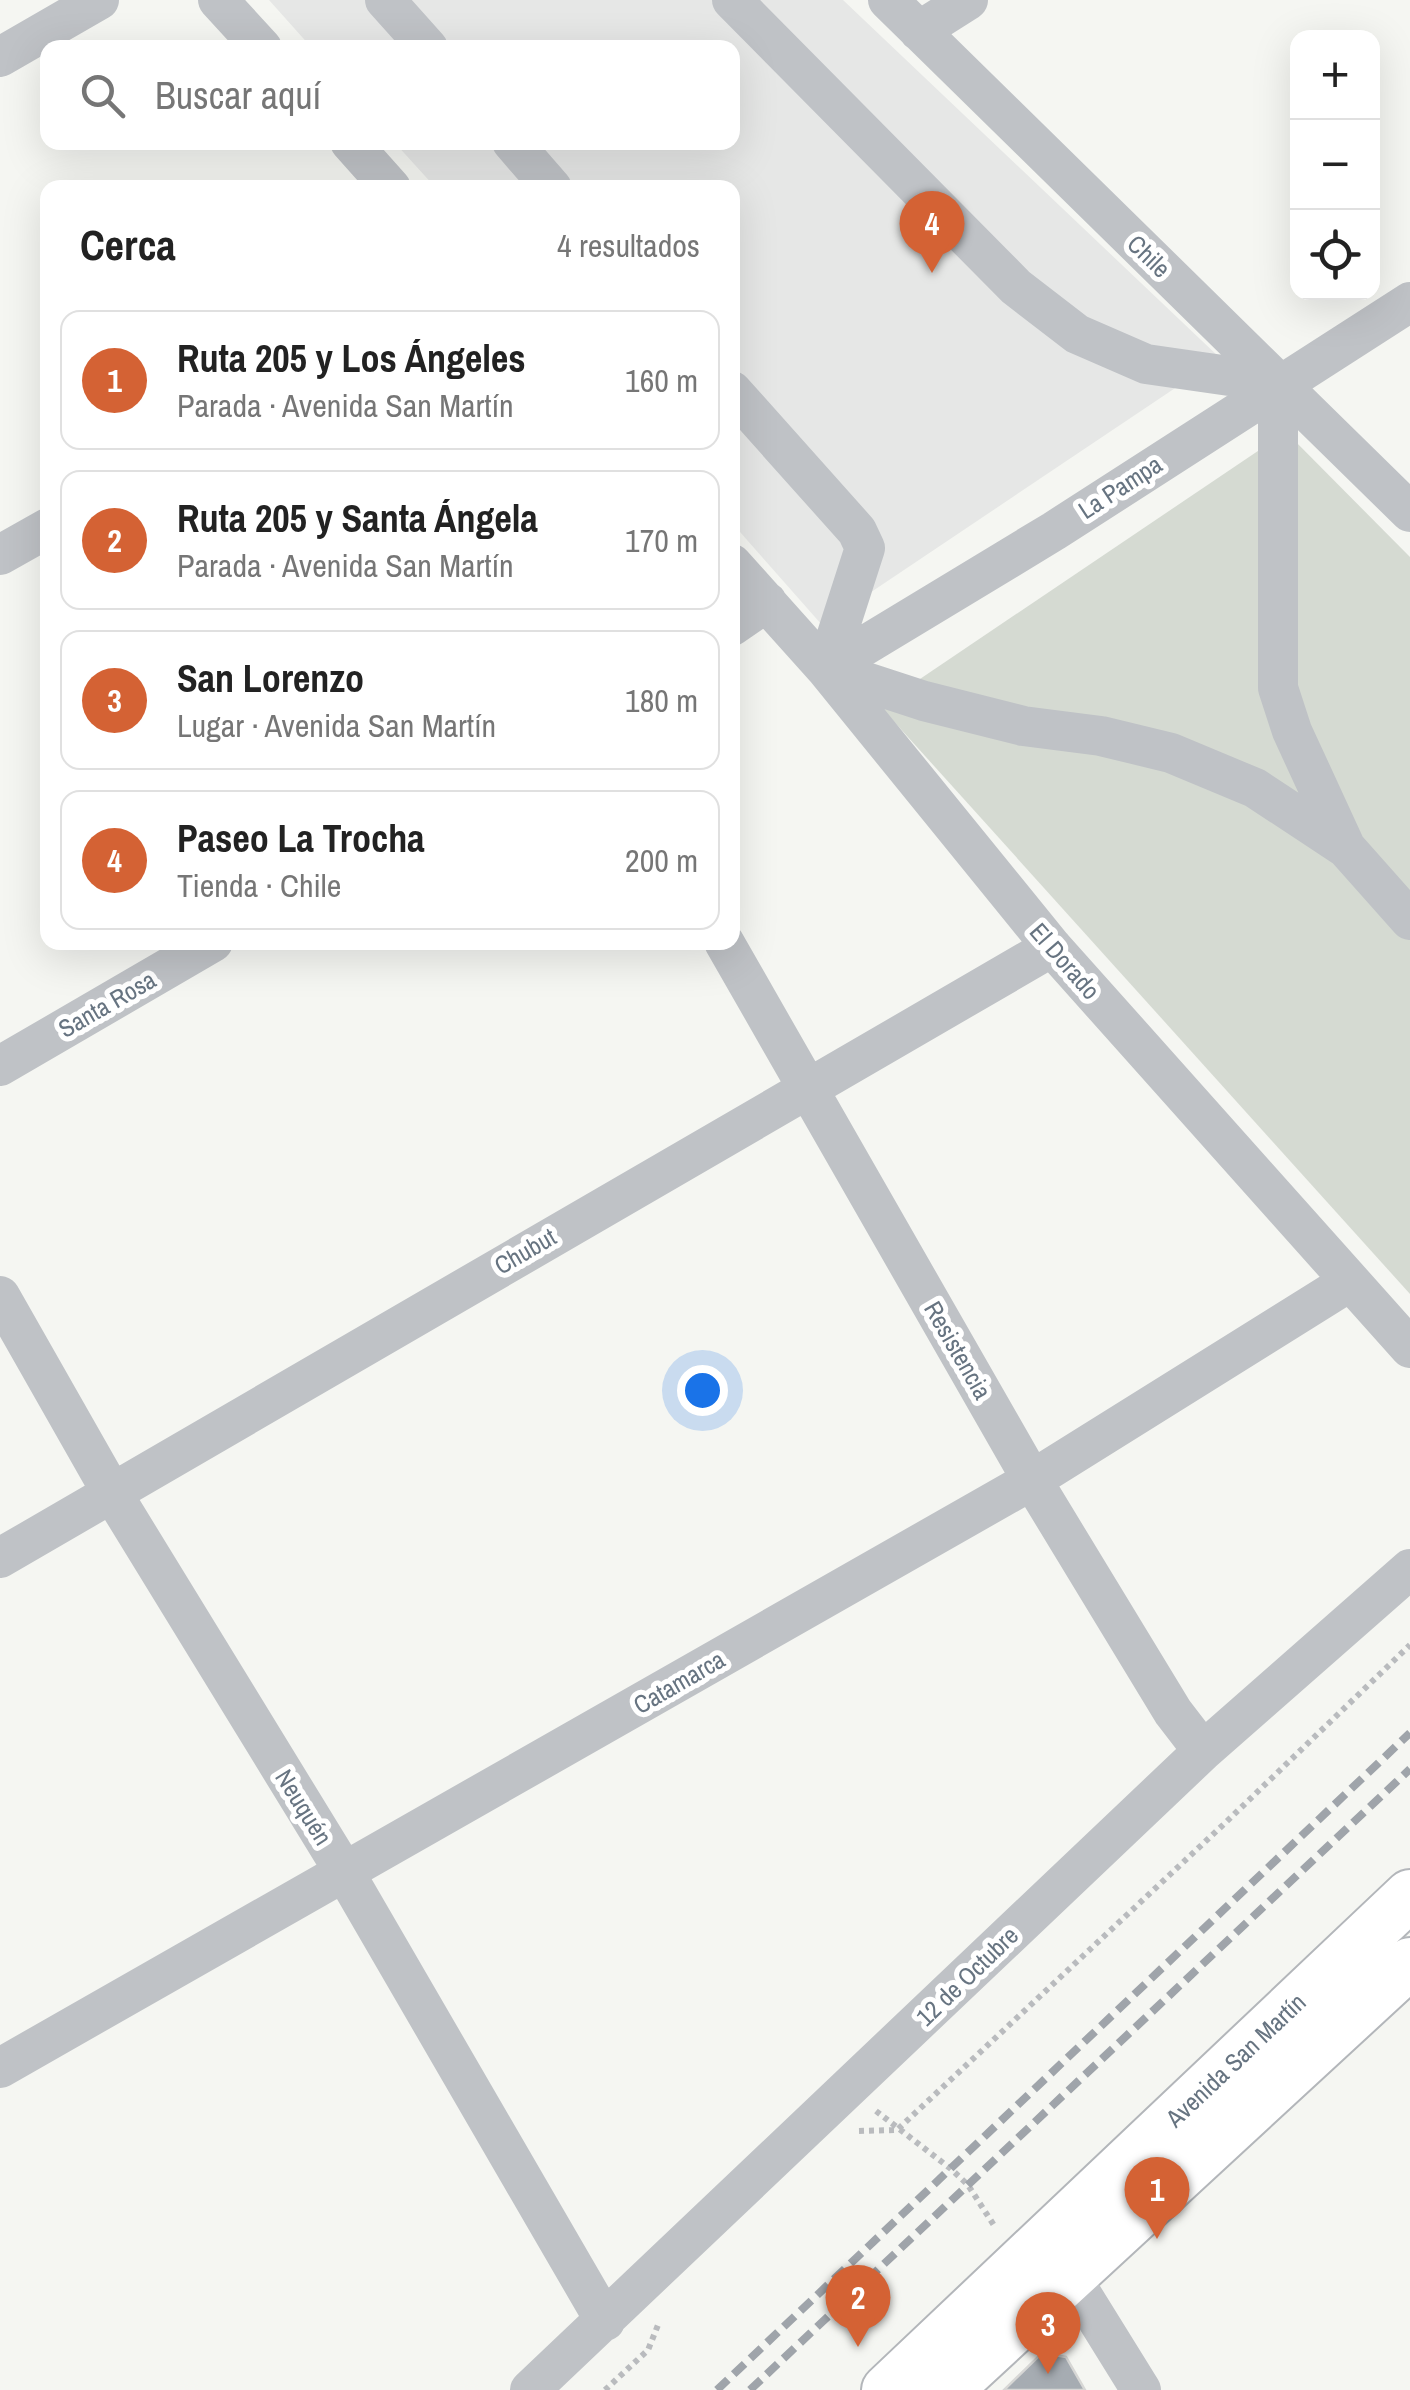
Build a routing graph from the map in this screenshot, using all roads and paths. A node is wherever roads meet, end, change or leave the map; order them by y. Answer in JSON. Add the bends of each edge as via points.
{"nodes":[{"id":1,"x":99,"y":0,"type":"edge"},
{"id":2,"x":218,"y":0,"type":"edge"},
{"id":3,"x":386,"y":0,"type":"edge"},
{"id":4,"x":732,"y":0,"type":"edge"},
{"id":5,"x":888,"y":0,"type":"edge"},
{"id":6,"x":968,"y":0,"type":"edge"},
{"id":7,"x":920,"y":31,"type":"junction"},
{"id":8,"x":255,"y":40,"type":"edge"},
{"id":9,"x":421,"y":40,"type":"edge"},
{"id":10,"x":0,"y":56,"type":"edge"},
{"id":11,"x":357,"y":150,"type":"edge"},
{"id":12,"x":519,"y":150,"type":"edge"},
{"id":13,"x":384,"y":180,"type":"edge"},
{"id":14,"x":545,"y":180,"type":"edge"},
{"id":15,"x":1410,"y":302,"type":"edge"},
{"id":16,"x":1278,"y":384,"type":"junction"},
{"id":17,"x":740,"y":400,"type":"edge"},
{"id":18,"x":1410,"y":512,"type":"edge"},
{"id":19,"x":40,"y":532,"type":"edge"},
{"id":20,"x":0,"y":555,"type":"edge"},
{"id":21,"x":740,"y":573,"type":"edge"},
{"id":22,"x":767,"y":602,"type":"junction"},
{"id":23,"x":740,"y":621,"type":"edge"},
{"id":24,"x":826,"y":669,"type":"junction"},
{"id":25,"x":1346,"y":848,"type":"junction"},
{"id":26,"x":1398,"y":908,"type":"edge"},
{"id":27,"x":1052,"y":947,"type":"junction"},
{"id":28,"x":199,"y":950,"type":"edge"},
{"id":29,"x":729,"y":950,"type":"edge"},
{"id":30,"x":0,"y":1066,"type":"edge"},
{"id":31,"x":808,"y":1086,"type":"junction"},
{"id":32,"x":1349,"y":1282,"type":"junction"},
{"id":33,"x":0,"y":1296,"type":"edge"},
{"id":34,"x":1410,"y":1348,"type":"edge"},
{"id":35,"x":1032,"y":1480,"type":"junction"},
{"id":36,"x":112,"y":1493,"type":"junction"},
{"id":37,"x":0,"y":1558,"type":"edge"},
{"id":38,"x":1410,"y":1569,"type":"edge"},
{"id":39,"x":1410,"y":1645,"type":"edge"},
{"id":40,"x":1203,"y":1751,"type":"junction"},
{"id":41,"x":345,"y":1874,"type":"junction"},
{"id":42,"x":1410,"y":1895,"type":"edge"},
{"id":43,"x":1410,"y":1963,"type":"edge"},
{"id":44,"x":0,"y":2068,"type":"edge"},
{"id":45,"x":850,"y":2088,"type":"junction"},
{"id":46,"x":897,"y":2130,"type":"junction"},
{"id":47,"x":848,"y":2131,"type":"dead end"},
{"id":48,"x":1058,"y":2257,"type":"junction"},
{"id":49,"x":1010,"y":2272,"type":"junction"},
{"id":50,"x":605,"y":2321,"type":"junction"},
{"id":51,"x":660,"y":2322,"type":"dead end"},
{"id":52,"x":530,"y":2390,"type":"edge"},
{"id":53,"x":605,"y":2390,"type":"edge"},
{"id":54,"x":888,"y":2390,"type":"edge"},
{"id":55,"x":947,"y":2390,"type":"edge"},
{"id":56,"x":1141,"y":2390,"type":"edge"}],
"edges":[{"from":1,"to":10,"type":"street"},
{"from":2,"to":8,"type":"street"},
{"from":3,"to":9,"type":"street"},
{"from":4,"to":16,"type":"street","via":[[1016,287],[1077,334],[1146,364]]},
{"from":5,"to":7,"type":"street","name":"Chile"},
{"from":6,"to":7,"type":"street"},
{"from":7,"to":16,"type":"street","name":"Chile"},
{"from":11,"to":13,"type":"street"},
{"from":12,"to":14,"type":"street"},
{"from":15,"to":16,"type":"street","name":"La Pampa"},
{"from":16,"to":18,"type":"street","name":"Chile"},
{"from":16,"to":24,"type":"street","name":"La Pampa"},
{"from":16,"to":25,"type":"street","via":[[1278,688]]},
{"from":17,"to":24,"type":"street","via":[[858,531],[865,548]]},
{"from":19,"to":20,"type":"street"},
{"from":21,"to":22,"type":"street","name":"El Dorado"},
{"from":22,"to":23,"type":"street"},
{"from":22,"to":24,"type":"street","name":"El Dorado"},
{"from":24,"to":25,"type":"street","via":[[1023,726],[1171,752],[1255,788]]},
{"from":24,"to":27,"type":"street","name":"El Dorado"},
{"from":25,"to":26,"type":"street"},
{"from":27,"to":31,"type":"street","name":"Chubut"},
{"from":27,"to":32,"type":"street","name":"El Dorado"},
{"from":28,"to":30,"type":"street","name":"Santa Rosa"},
{"from":29,"to":31,"type":"street","name":"Resistencia"},
{"from":31,"to":35,"type":"street","name":"Resistencia"},
{"from":31,"to":36,"type":"street","name":"Chubut"},
{"from":32,"to":34,"type":"street","name":"El Dorado"},
{"from":32,"to":35,"type":"street","name":"Catamarca"},
{"from":33,"to":36,"type":"street","name":"Neuquén"},
{"from":35,"to":40,"type":"street","name":"Resistencia"},
{"from":35,"to":41,"type":"street","name":"Catamarca"},
{"from":36,"to":37,"type":"street","name":"Chubut"},
{"from":36,"to":41,"type":"street","name":"Neuquén"},
{"from":38,"to":40,"type":"street","name":"12 de Octubre"},
{"from":39,"to":46,"type":"path"},
{"from":40,"to":45,"type":"street","name":"12 de Octubre"},
{"from":41,"to":44,"type":"street","name":"Catamarca"},
{"from":41,"to":50,"type":"street","name":"Neuquén"},
{"from":42,"to":48,"type":"main road","name":"Avenida San Martín"},
{"from":43,"to":48,"type":"main road","name":"Avenida San Martín"},
{"from":45,"to":46,"type":"path"},
{"from":45,"to":50,"type":"street","name":"12 de Octubre"},
{"from":46,"to":47,"type":"path"},
{"from":46,"to":49,"type":"path","via":[[968,2186],[999,2233],[988,2248]]},
{"from":48,"to":49,"type":"main road","name":"Avenida San Martín"},
{"from":48,"to":55,"type":"main road","name":"Avenida San Martín"},
{"from":48,"to":56,"type":"street"},
{"from":49,"to":54,"type":"main road","name":"Avenida San Martín"},
{"from":50,"to":52,"type":"street","name":"12 de Octubre"},
{"from":51,"to":53,"type":"path","via":[[648,2350]]}]}
